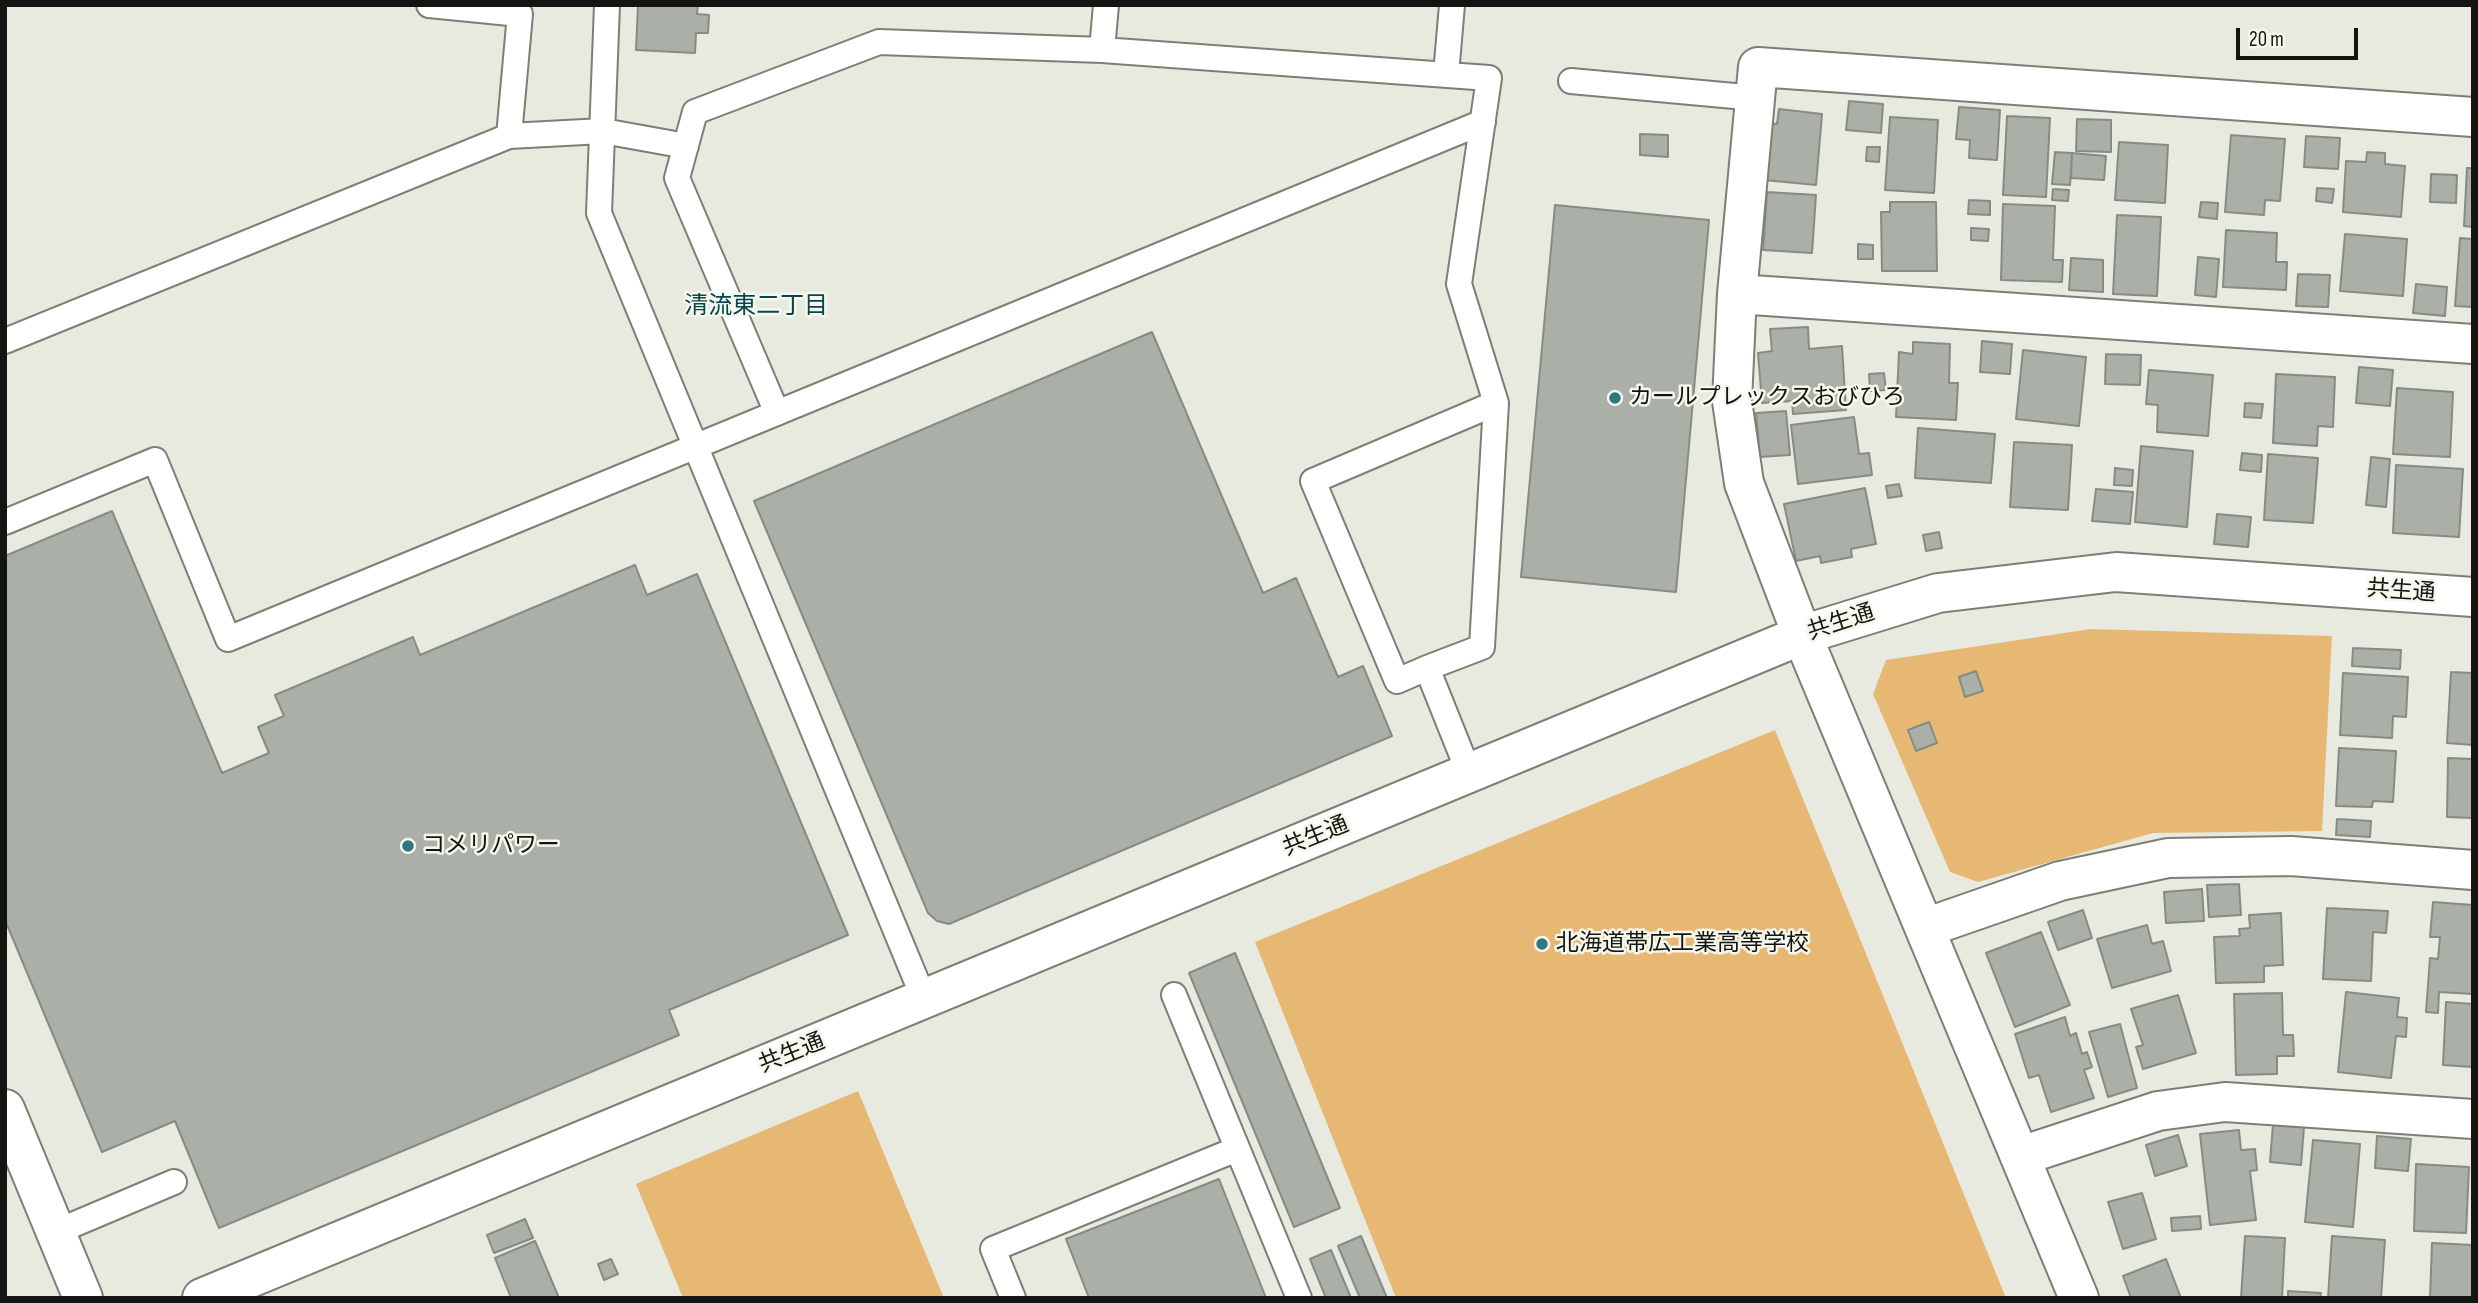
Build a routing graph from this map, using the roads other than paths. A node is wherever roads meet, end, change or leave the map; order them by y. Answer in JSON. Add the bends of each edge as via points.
{"nodes":[{"id":1,"x":429,"y":5,"type":"edge"},
{"id":2,"x":607,"y":5,"type":"edge"},
{"id":3,"x":1106,"y":5,"type":"edge"},
{"id":4,"x":1452,"y":5,"type":"edge"},
{"id":5,"x":1102,"y":50,"type":"junction"},
{"id":6,"x":1446,"y":74,"type":"junction"},
{"id":7,"x":1571,"y":81,"type":"dead end"},
{"id":8,"x":1756,"y":98,"type":"junction"},
{"id":9,"x":2473,"y":117,"type":"edge"},
{"id":10,"x":1483,"y":122,"type":"junction"},
{"id":11,"x":603,"y":131,"type":"junction"},
{"id":12,"x":509,"y":136,"type":"junction"},
{"id":13,"x":686,"y":146,"type":"junction"},
{"id":14,"x":1737,"y":294,"type":"junction"},
{"id":15,"x":5,"y":341,"type":"edge"},
{"id":16,"x":2473,"y":344,"type":"edge"},
{"id":17,"x":1496,"y":402,"type":"junction"},
{"id":18,"x":777,"y":413,"type":"junction"},
{"id":19,"x":696,"y":447,"type":"junction"},
{"id":20,"x":5,"y":522,"type":"edge"},
{"id":21,"x":2473,"y":597,"type":"edge"},
{"id":22,"x":1802,"y":635,"type":"junction"},
{"id":23,"x":1427,"y":668,"type":"junction"},
{"id":24,"x":1469,"y":773,"type":"junction"},
{"id":25,"x":2473,"y":870,"type":"edge"},
{"id":26,"x":1925,"y":928,"type":"junction"},
{"id":27,"x":1174,"y":995,"type":"dead end"},
{"id":28,"x":925,"y":999,"type":"junction"},
{"id":29,"x":5,"y":1110,"type":"edge"},
{"id":30,"x":2473,"y":1119,"type":"edge"},
{"id":31,"x":1237,"y":1149,"type":"junction"},
{"id":32,"x":2021,"y":1156,"type":"junction"},
{"id":33,"x":174,"y":1182,"type":"dead end"},
{"id":34,"x":56,"y":1232,"type":"junction"},
{"id":35,"x":83,"y":1298,"type":"edge"},
{"id":36,"x":202,"y":1298,"type":"edge"},
{"id":37,"x":1013,"y":1298,"type":"edge"},
{"id":38,"x":1299,"y":1298,"type":"edge"},
{"id":39,"x":2079,"y":1298,"type":"edge"}],
"edges":[{"from":1,"to":12,"type":"lane","via":[[520,14]]},
{"from":2,"to":11,"type":"lane"},
{"from":3,"to":5,"type":"lane"},
{"from":4,"to":6,"type":"lane"},
{"from":5,"to":6,"type":"lane"},
{"from":5,"to":13,"type":"lane","via":[[879,43],[695,112]]},
{"from":6,"to":10,"type":"lane","via":[[1489,78]]},
{"from":7,"to":8,"type":"lane"},
{"from":8,"to":9,"type":"street","via":[[1758,67]]},
{"from":8,"to":14,"type":"street"},
{"from":10,"to":17,"type":"lane","via":[[1459,284]]},
{"from":10,"to":18,"type":"lane"},
{"from":11,"to":12,"type":"lane"},
{"from":11,"to":13,"type":"lane"},
{"from":11,"to":19,"type":"lane","via":[[599,213]]},
{"from":12,"to":15,"type":"lane"},
{"from":13,"to":18,"type":"lane","via":[[677,178]]},
{"from":14,"to":16,"type":"street"},
{"from":14,"to":22,"type":"street","via":[[1732,401],[1744,483]]},
{"from":17,"to":23,"type":"lane","via":[[1482,647]]},
{"from":17,"to":23,"type":"lane","via":[[1313,481],[1397,681]]},
{"from":18,"to":19,"type":"lane"},
{"from":19,"to":20,"type":"lane","via":[[228,639],[155,460]]},
{"from":19,"to":28,"type":"lane"},
{"from":21,"to":22,"type":"street","name":"共生通","via":[[2116,572],[1938,593]]},
{"from":22,"to":24,"type":"street","name":"共生通"},
{"from":22,"to":26,"type":"street"},
{"from":23,"to":24,"type":"lane"},
{"from":24,"to":28,"type":"street","name":"共生通"},
{"from":25,"to":26,"type":"street","via":[[2291,856],[2168,858],[2060,881]]},
{"from":26,"to":32,"type":"street"},
{"from":27,"to":31,"type":"lane"},
{"from":28,"to":36,"type":"street","name":"共生通"},
{"from":29,"to":34,"type":"street"},
{"from":30,"to":32,"type":"street","via":[[2225,1102],[2158,1111]]},
{"from":31,"to":37,"type":"lane","via":[[993,1249]]},
{"from":31,"to":38,"type":"lane"},
{"from":32,"to":39,"type":"street"},
{"from":33,"to":34,"type":"lane"},
{"from":34,"to":35,"type":"street"}]}
